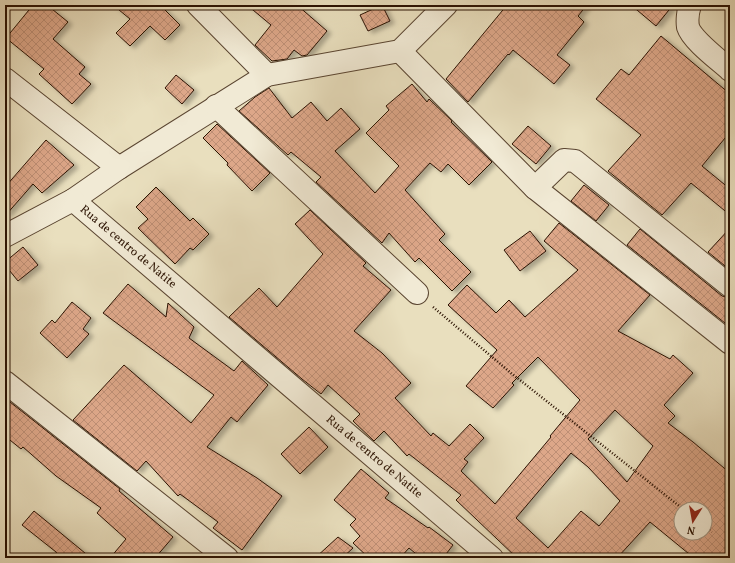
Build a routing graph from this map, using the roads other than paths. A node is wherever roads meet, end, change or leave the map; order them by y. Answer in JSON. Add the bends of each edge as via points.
{"nodes":[{"id":1,"x":198,"y":5,"type":"edge"},
{"id":2,"x":446,"y":5,"type":"edge"},
{"id":3,"x":690,"y":5,"type":"edge"},
{"id":4,"x":400,"y":51,"type":"junction"},
{"id":5,"x":730,"y":70,"type":"edge"},
{"id":6,"x":267,"y":75,"type":"junction"},
{"id":7,"x":5,"y":79,"type":"edge"},
{"id":8,"x":216,"y":106,"type":"junction"},
{"id":9,"x":119,"y":168,"type":"junction"},
{"id":10,"x":535,"y":188,"type":"junction"},
{"id":11,"x":73,"y":200,"type":"junction"},
{"id":12,"x":5,"y":236,"type":"edge"},
{"id":13,"x":730,"y":286,"type":"edge"},
{"id":14,"x":417,"y":293,"type":"road end"},
{"id":15,"x":730,"y":343,"type":"edge"},
{"id":16,"x":5,"y":382,"type":"edge"},
{"id":17,"x":227,"y":558,"type":"edge"},
{"id":18,"x":492,"y":558,"type":"edge"}],
"edges":[{"from":1,"to":6,"type":"street"},
{"from":2,"to":4,"type":"street"},
{"from":3,"to":5,"type":"street","via":[[688,27],[696,40]]},
{"from":4,"to":6,"type":"street","name":"Rua de centro de Natite"},
{"from":4,"to":10,"type":"street"},
{"from":6,"to":8,"type":"street","name":"Rua de centro de Natite"},
{"from":7,"to":9,"type":"street"},
{"from":8,"to":9,"type":"street","name":"Rua de centro de Natite"},
{"from":8,"to":14,"type":"street"},
{"from":9,"to":11,"type":"street","name":"Rua de centro de Natite"},
{"from":10,"to":13,"type":"street","via":[[564,160],[575,161]]},
{"from":10,"to":15,"type":"street"},
{"from":11,"to":12,"type":"street"},
{"from":11,"to":18,"type":"street","name":"Rua de centro de Natite"},
{"from":16,"to":17,"type":"street"}]}
